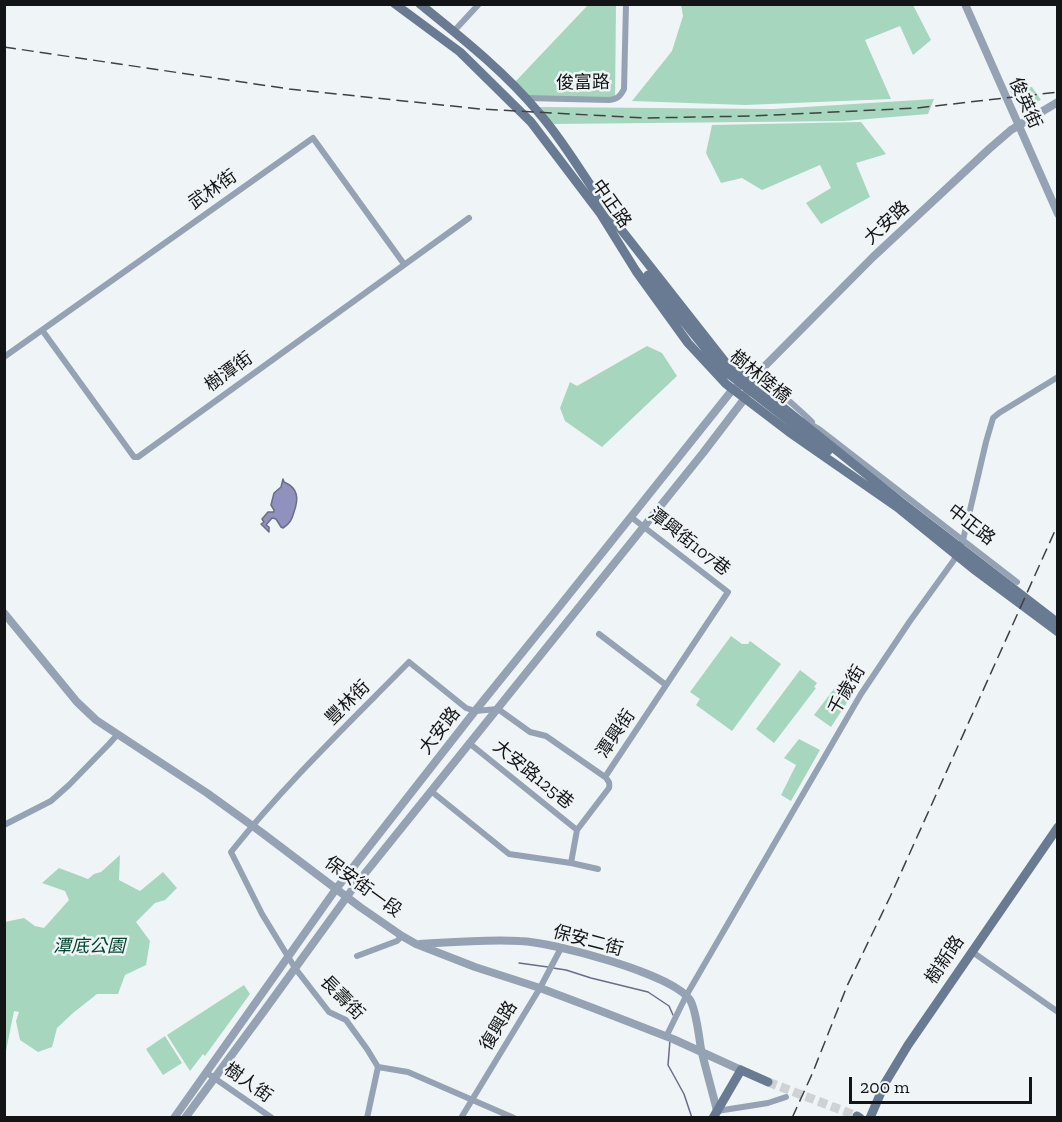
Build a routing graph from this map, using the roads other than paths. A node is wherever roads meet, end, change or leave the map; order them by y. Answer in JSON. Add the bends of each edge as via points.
{"nodes":[{"id":1,"x":395,"y":4,"type":"edge"},
{"id":2,"x":420,"y":4,"type":"edge"},
{"id":3,"x":479,"y":4,"type":"edge"},
{"id":4,"x":626,"y":4,"type":"edge"},
{"id":5,"x":965,"y":4,"type":"edge"},
{"id":6,"x":454,"y":31,"type":"junction"},
{"id":7,"x":517,"y":89,"type":"junction"},
{"id":8,"x":507,"y":98,"type":"junction"},
{"id":9,"x":525,"y":98,"type":"junction"},
{"id":10,"x":1058,"y":102,"type":"edge"},
{"id":11,"x":1018,"y":125,"type":"junction"},
{"id":12,"x":603,"y":211,"type":"junction"},
{"id":13,"x":1058,"y":214,"type":"edge"},
{"id":14,"x":469,"y":218,"type":"dead end"},
{"id":15,"x":404,"y":264,"type":"junction"},
{"id":16,"x":42,"y":330,"type":"junction"},
{"id":17,"x":4,"y":357,"type":"edge"},
{"id":18,"x":760,"y":370,"type":"junction"},
{"id":19,"x":1058,"y":377,"type":"edge"},
{"id":20,"x":750,"y":381,"type":"junction"},
{"id":21,"x":733,"y":389,"type":"junction"},
{"id":22,"x":745,"y":398,"type":"junction"},
{"id":23,"x":781,"y":406,"type":"junction"},
{"id":24,"x":819,"y":429,"type":"junction"},
{"id":25,"x":789,"y":432,"type":"joint"},
{"id":26,"x":899,"y":505,"type":"junction"},
{"id":27,"x":631,"y":517,"type":"junction"},
{"id":28,"x":644,"y":527,"type":"junction"},
{"id":29,"x":963,"y":540,"type":"junction"},
{"id":30,"x":1017,"y":582,"type":"dead end"},
{"id":31,"x":728,"y":592,"type":"joint"},
{"id":32,"x":4,"y":613,"type":"edge"},
{"id":33,"x":1058,"y":622,"type":"edge"},
{"id":34,"x":1058,"y":632,"type":"edge"},
{"id":35,"x":599,"y":634,"type":"dead end"},
{"id":36,"x":666,"y":685,"type":"junction"},
{"id":37,"x":498,"y":709,"type":"junction"},
{"id":38,"x":475,"y":711,"type":"junction"},
{"id":39,"x":117,"y":735,"type":"junction"},
{"id":40,"x":470,"y":743,"type":"junction"},
{"id":41,"x":605,"y":777,"type":"junction"},
{"id":42,"x":431,"y":791,"type":"junction"},
{"id":43,"x":4,"y":825,"type":"edge"},
{"id":44,"x":252,"y":825,"type":"junction"},
{"id":45,"x":1058,"y":827,"type":"edge"},
{"id":46,"x":577,"y":830,"type":"junction"},
{"id":47,"x":571,"y":863,"type":"junction"},
{"id":48,"x":598,"y":869,"type":"dead end"},
{"id":49,"x":336,"y":889,"type":"junction"},
{"id":50,"x":346,"y":897,"type":"junction"},
{"id":51,"x":402,"y":936,"type":"junction"},
{"id":52,"x":416,"y":944,"type":"junction"},
{"id":53,"x":561,"y":948,"type":"junction"},
{"id":54,"x":971,"y":951,"type":"junction"},
{"id":55,"x":357,"y":956,"type":"dead end"},
{"id":56,"x":288,"y":958,"type":"junction"},
{"id":57,"x":295,"y":968,"type":"junction"},
{"id":58,"x":540,"y":988,"type":"junction"},
{"id":59,"x":686,"y":996,"type":"junction"},
{"id":60,"x":1058,"y":1011,"type":"edge"},
{"id":61,"x":669,"y":1038,"type":"junction"},
{"id":62,"x":702,"y":1052,"type":"junction"},
{"id":63,"x":378,"y":1067,"type":"junction"},
{"id":64,"x":741,"y":1070,"type":"junction"},
{"id":65,"x":211,"y":1075,"type":"junction"},
{"id":66,"x":768,"y":1082,"type":"tunnel mouth"},
{"id":67,"x":786,"y":1097,"type":"dead end"},
{"id":68,"x":473,"y":1099,"type":"junction"},
{"id":69,"x":715,"y":1114,"type":"edge"},
{"id":70,"x":174,"y":1118,"type":"edge"},
{"id":71,"x":185,"y":1118,"type":"edge"},
{"id":72,"x":272,"y":1118,"type":"edge"},
{"id":73,"x":367,"y":1118,"type":"edge"},
{"id":74,"x":461,"y":1118,"type":"edge"},
{"id":75,"x":514,"y":1118,"type":"edge"},
{"id":76,"x":870,"y":1118,"type":"edge"}],
"edges":[{"from":1,"to":8,"type":"main road","name":"中正路","via":[[460,52]]},
{"from":2,"to":6,"type":"main road","name":"中正路"},
{"from":3,"to":6,"type":"street"},
{"from":4,"to":9,"type":"street","name":"俊富路","via":[[624,89],[616,99]]},
{"from":5,"to":11,"type":"street","name":"俊英街"},
{"from":6,"to":7,"type":"main road","name":"中正路"},
{"from":7,"to":8,"type":"main road"},
{"from":7,"to":9,"type":"main road","name":"中正路"},
{"from":8,"to":12,"type":"main road","name":"中正路"},
{"from":9,"to":12,"type":"main road","name":"中正路","via":[[546,121],[598,196]]},
{"from":10,"to":11,"type":"street","name":"大安路"},
{"from":11,"to":13,"type":"street","name":"俊英街"},
{"from":11,"to":18,"type":"street","name":"大安路","via":[[899,232]]},
{"from":12,"to":20,"type":"main road","name":"中正路","via":[[726,363]]},
{"from":12,"to":21,"type":"main road","name":"中正路","via":[[636,271],[688,343]]},
{"from":12,"to":26,"type":"main road","name":"樹林陸橋","via":[[721,369]]},
{"from":14,"to":15,"type":"street","name":"樹潭街"},
{"from":15,"to":16,"type":"street","name":"武林街","via":[[313,138]]},
{"from":15,"to":16,"type":"street","name":"樹潭街","via":[[138,457],[134,457]]},
{"from":16,"to":17,"type":"street","name":"武林街"},
{"from":18,"to":20,"type":"street","name":"大安路"},
{"from":18,"to":24,"type":"street"},
{"from":19,"to":29,"type":"street","name":"千歲街","via":[[993,418]]},
{"from":20,"to":21,"type":"street","name":"大安路"},
{"from":20,"to":22,"type":"street","name":"大安路"},
{"from":20,"to":23,"type":"main road","name":"中正路"},
{"from":21,"to":22,"type":"main road","name":"中正路"},
{"from":21,"to":27,"type":"street","name":"大安路"},
{"from":22,"to":25,"type":"main road","name":"中正路"},
{"from":22,"to":28,"type":"street","name":"大安路"},
{"from":23,"to":24,"type":"street"},
{"from":23,"to":26,"type":"main road","name":"樹林陸橋"},
{"from":24,"to":29,"type":"street","name":"中正路"},
{"from":25,"to":26,"type":"main road","name":"樹林陸橋"},
{"from":26,"to":33,"type":"main road","name":"樹林陸橋"},
{"from":26,"to":34,"type":"main road","name":"樹林陸橋","via":[[976,571]]},
{"from":27,"to":28,"type":"street","name":"潭興街107巷"},
{"from":27,"to":38,"type":"street","name":"大安路"},
{"from":28,"to":31,"type":"street","name":"潭興街107巷"},
{"from":28,"to":37,"type":"street","name":"大安路"},
{"from":29,"to":30,"type":"street","name":"中正路"},
{"from":29,"to":59,"type":"street","name":"千歲街","via":[[954,560],[861,694]]},
{"from":31,"to":36,"type":"street","name":"潭興街"},
{"from":32,"to":39,"type":"street","name":"保安街一段","via":[[77,702]]},
{"from":35,"to":36,"type":"street"},
{"from":36,"to":41,"type":"street","name":"潭興街"},
{"from":37,"to":38,"type":"street"},
{"from":37,"to":40,"type":"street","name":"大安路"},
{"from":37,"to":41,"type":"street"},
{"from":38,"to":44,"type":"street","name":"豐林街","via":[[409,662]]},
{"from":38,"to":49,"type":"street","name":"大安路"},
{"from":39,"to":43,"type":"street","via":[[51,801]]},
{"from":39,"to":44,"type":"street","name":"保安街一段"},
{"from":40,"to":42,"type":"street","name":"大安路"},
{"from":40,"to":46,"type":"street","name":"大安路125巷"},
{"from":41,"to":46,"type":"street","name":"潭興街","via":[[609,788]]},
{"from":42,"to":47,"type":"street","via":[[509,854]]},
{"from":42,"to":50,"type":"street","name":"大安路"},
{"from":44,"to":49,"type":"street","name":"保安街一段"},
{"from":44,"to":56,"type":"street","name":"長壽街","via":[[231,852]]},
{"from":45,"to":54,"type":"main road","name":"樹新路"},
{"from":46,"to":47,"type":"street","name":"潭興街"},
{"from":47,"to":48,"type":"street"},
{"from":49,"to":50,"type":"street","name":"保安街一段"},
{"from":49,"to":56,"type":"street","name":"大安路"},
{"from":50,"to":51,"type":"street","name":"保安街一段"},
{"from":50,"to":57,"type":"street","name":"大安路"},
{"from":51,"to":52,"type":"street","name":"保安街一段"},
{"from":51,"to":55,"type":"street","via":[[397,942]]},
{"from":52,"to":53,"type":"street","name":"保安二街","via":[[496,940]]},
{"from":52,"to":58,"type":"street","name":"保安街一段"},
{"from":53,"to":58,"type":"street","name":"復興路"},
{"from":53,"to":59,"type":"street","name":"保安二街","via":[[664,980]]},
{"from":54,"to":60,"type":"street"},
{"from":54,"to":76,"type":"main road","name":"樹新路","via":[[890,1074]]},
{"from":56,"to":57,"type":"street","name":"長壽街"},
{"from":56,"to":65,"type":"street","name":"大安路"},
{"from":57,"to":63,"type":"street","name":"長壽街","via":[[329,1012],[346,1020]]},
{"from":57,"to":65,"type":"street","name":"大安路"},
{"from":58,"to":61,"type":"street","name":"保安街一段"},
{"from":58,"to":68,"type":"street","name":"復興路"},
{"from":59,"to":61,"type":"street","name":"千歲街"},
{"from":59,"to":62,"type":"street","via":[[692,1002]]},
{"from":61,"to":62,"type":"street","name":"保安街一段"},
{"from":62,"to":64,"type":"street","name":"保安街一段"},
{"from":62,"to":69,"type":"street"},
{"from":63,"to":68,"type":"street","via":[[408,1072]]},
{"from":63,"to":73,"type":"street"},
{"from":64,"to":66,"type":"main road","name":"保安街一段"},
{"from":64,"to":69,"type":"main road"},
{"from":65,"to":70,"type":"street","name":"大安路"},
{"from":65,"to":71,"type":"street","name":"大安路"},
{"from":65,"to":72,"type":"street","name":"樹人街"},
{"from":67,"to":69,"type":"street"},
{"from":68,"to":74,"type":"street","name":"復興路"},
{"from":68,"to":75,"type":"street"}]}
